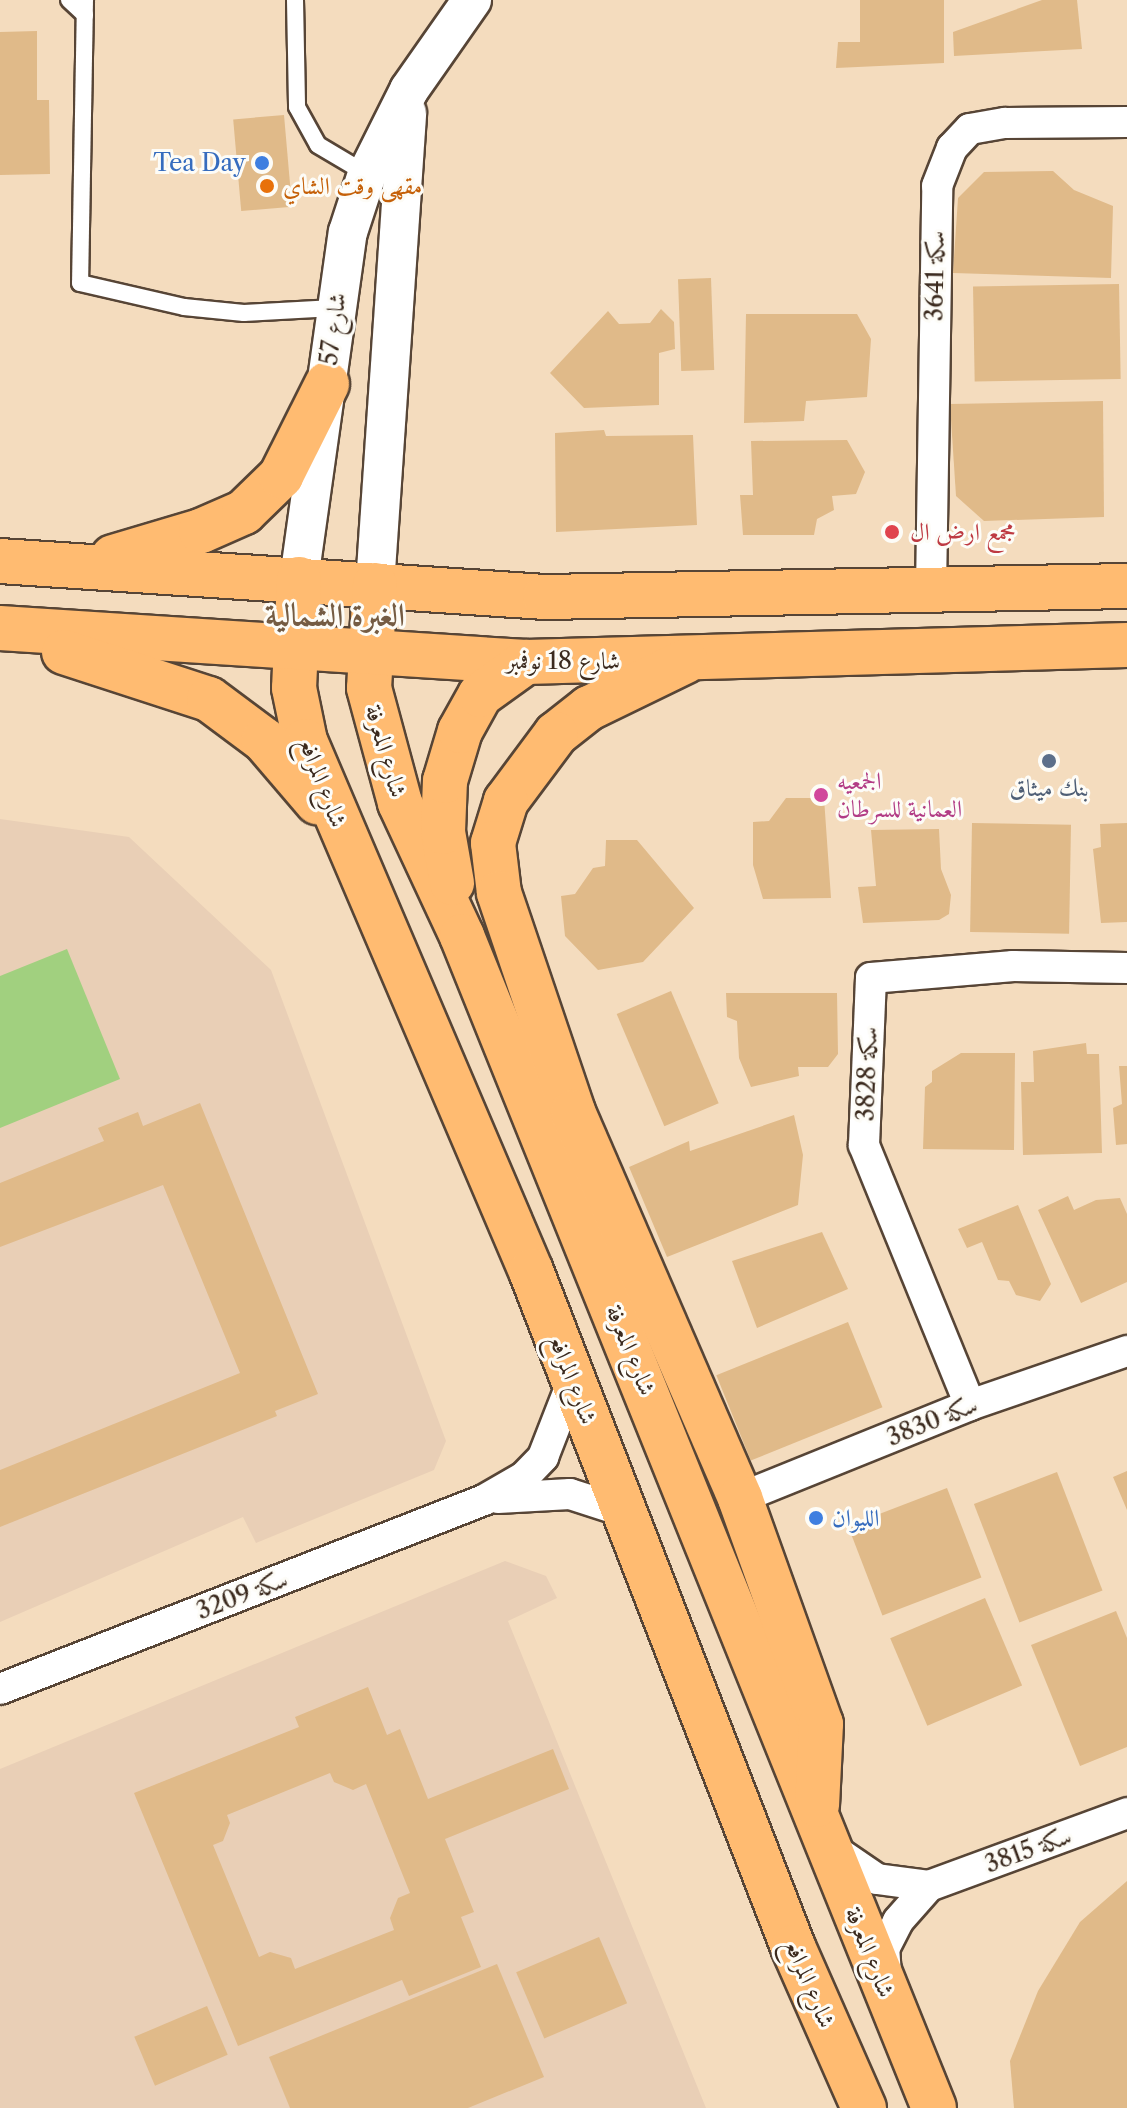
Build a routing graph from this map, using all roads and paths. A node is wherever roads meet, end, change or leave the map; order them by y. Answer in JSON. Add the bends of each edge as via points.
{"nodes":[{"id":1,"x":69,"y":0,"type":"edge"},
{"id":2,"x":295,"y":0,"type":"edge"},
{"id":3,"x":472,"y":0,"type":"edge"},
{"id":4,"x":85,"y":8,"type":"edge"},
{"id":5,"x":409,"y":90,"type":"junction"},
{"id":6,"x":1127,"y":122,"type":"edge"},
{"id":7,"x":367,"y":174,"type":"junction"},
{"id":8,"x":334,"y":308,"type":"junction"},
{"id":9,"x":327,"y":384,"type":"junction"},
{"id":10,"x":0,"y":561,"type":"edge"},
{"id":11,"x":75,"y":567,"type":"junction"},
{"id":12,"x":299,"y":579,"type":"junction"},
{"id":13,"x":375,"y":585,"type":"junction"},
{"id":14,"x":1127,"y":586,"type":"edge"},
{"id":15,"x":931,"y":590,"type":"junction"},
{"id":16,"x":0,"y":628,"type":"edge"},
{"id":17,"x":0,"y":634,"type":"edge"},
{"id":18,"x":1127,"y":645,"type":"edge"},
{"id":19,"x":294,"y":650,"type":"junction"},
{"id":20,"x":370,"y":655,"type":"junction"},
{"id":21,"x":686,"y":661,"type":"junction"},
{"id":22,"x":526,"y":662,"type":"junction"},
{"id":23,"x":348,"y":848,"type":"junction"},
{"id":24,"x":462,"y":936,"type":"junction"},
{"id":25,"x":1127,"y":968,"type":"edge"},
{"id":26,"x":1127,"y":1351,"type":"edge"},
{"id":27,"x":573,"y":1380,"type":"junction"},
{"id":28,"x":970,"y":1405,"type":"junction"},
{"id":29,"x":740,"y":1498,"type":"junction"},
{"id":30,"x":484,"y":1500,"type":"junction"},
{"id":31,"x":623,"y":1511,"type":"junction"},
{"id":32,"x":0,"y":1689,"type":"edge"},
{"id":33,"x":1127,"y":1813,"type":"edge"},
{"id":34,"x":822,"y":1832,"type":"junction"},
{"id":35,"x":929,"y":1886,"type":"junction"},
{"id":36,"x":887,"y":1993,"type":"junction"},
{"id":37,"x":864,"y":2108,"type":"edge"},
{"id":38,"x":934,"y":2108,"type":"edge"}],
"edges":[{"from":1,"to":4,"type":"lane"},
{"from":2,"to":7,"type":"lane","via":[[297,107],[318,145]]},
{"from":3,"to":5,"type":"street","name":"شارع 57"},
{"from":4,"to":8,"type":"lane","via":[[80,283],[184,307],[244,313]]},
{"from":5,"to":7,"type":"street","name":"شارع 57"},
{"from":5,"to":13,"type":"street"},
{"from":6,"to":15,"type":"street","name":"سكة 3641","via":[[1005,123],[970,129],[952,148],[937,186]]},
{"from":7,"to":8,"type":"street","name":"شارع 57","via":[[348,232]]},
{"from":8,"to":9,"type":"street","name":"شارع 57"},
{"from":9,"to":11,"type":"main road","via":[[281,476],[244,512],[201,531]]},
{"from":9,"to":12,"type":"street","name":"شارع 57"},
{"from":10,"to":11,"type":"main road"},
{"from":11,"to":12,"type":"main road"},
{"from":12,"to":13,"type":"main road"},
{"from":12,"to":19,"type":"main road"},
{"from":13,"to":15,"type":"main road","via":[[545,597]]},
{"from":13,"to":20,"type":"main road","name":"شارع المعرفة"},
{"from":14,"to":15,"type":"main road"},
{"from":16,"to":19,"type":"main road","name":"شارع 18 نوفمبر"},
{"from":17,"to":23,"type":"main road","via":[[209,699],[264,740]]},
{"from":18,"to":21,"type":"main road","name":"شارع 18 نوفمبر"},
{"from":19,"to":20,"type":"main road","name":"شارع 18 نوفمبر"},
{"from":19,"to":23,"type":"main road","name":"شارع المرافع","via":[[294,688],[305,741]]},
{"from":20,"to":22,"type":"main road","name":"شارع 18 نوفمبر"},
{"from":20,"to":24,"type":"main road","name":"شارع المعرفة","via":[[369,688],[379,739],[400,803]]},
{"from":21,"to":22,"type":"main road","name":"شارع 18 نوفمبر"},
{"from":21,"to":29,"type":"main road","via":[[589,708],[556,734],[506,801],[493,843],[499,893],[573,1112]]},
{"from":22,"to":24,"type":"main road","via":[[480,695],[460,731],[445,781],[443,832]]},
{"from":23,"to":27,"type":"main road","name":"شارع المرافع","via":[[445,1065]]},
{"from":24,"to":34,"type":"main road","name":"شارع المعرفة"},
{"from":25,"to":28,"type":"street","name":"سكة 3828","via":[[1013,966],[871,978],[864,1145]]},
{"from":26,"to":28,"type":"street","name":"سكة 3830"},
{"from":27,"to":30,"type":"street","name":"سكة 3209","via":[[543,1457],[524,1477]]},
{"from":27,"to":31,"type":"main road","name":"شارع المرافع"},
{"from":28,"to":29,"type":"street","name":"سكة 3830"},
{"from":29,"to":34,"type":"main road","via":[[821,1724]]},
{"from":30,"to":31,"type":"street","name":"سكة 3209","via":[[570,1494]]},
{"from":30,"to":32,"type":"street","name":"سكة 3209"},
{"from":31,"to":37,"type":"main road","name":"شارع المرافع","via":[[793,1947]]},
{"from":33,"to":35,"type":"street","name":"سكة 3815"},
{"from":34,"to":35,"type":"street","name":"سكة 3815","via":[[877,1879]]},
{"from":34,"to":36,"type":"main road","name":"شارع المعرفة"},
{"from":35,"to":36,"type":"street","name":"سكة 3815","via":[[898,1921],[884,1949]]},
{"from":36,"to":38,"type":"main road","name":"شارع المعرفة"}]}
